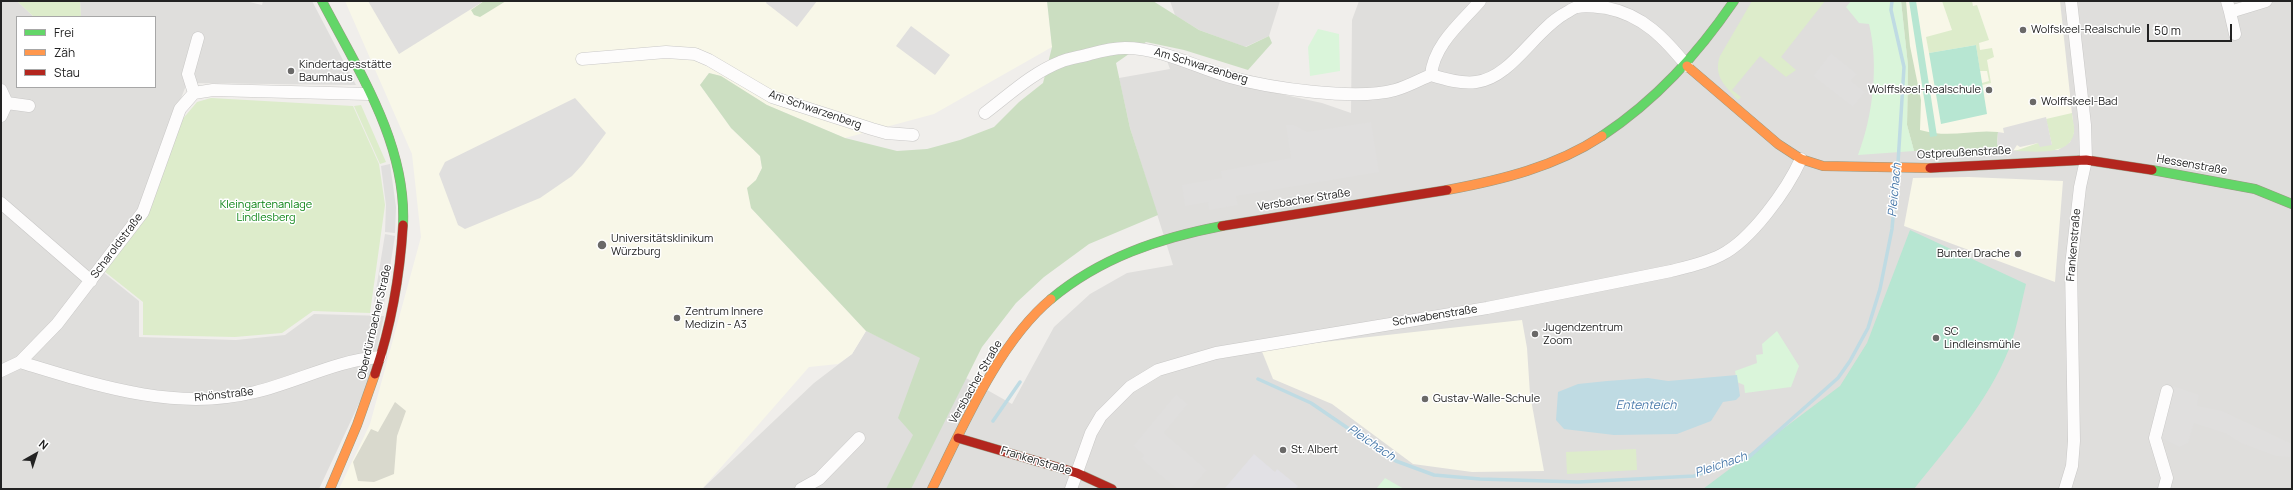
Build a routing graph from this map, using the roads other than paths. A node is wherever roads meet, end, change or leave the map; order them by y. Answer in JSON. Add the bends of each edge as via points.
{"nodes":[{"id":1,"x":322,"y":1,"type":"edge"},
{"id":2,"x":1480,"y":1,"type":"edge"},
{"id":3,"x":1734,"y":1,"type":"edge"},
{"id":4,"x":2071,"y":1,"type":"edge"},
{"id":5,"x":2266,"y":1,"type":"edge"},
{"id":6,"x":2229,"y":6,"type":"edge"},
{"id":7,"x":2236,"y":34,"type":"dead end"},
{"id":8,"x":198,"y":38,"type":"dead end"},
{"id":9,"x":582,"y":59,"type":"dead end"},
{"id":10,"x":1687,"y":66,"type":"junction"},
{"id":11,"x":1431,"y":75,"type":"junction"},
{"id":12,"x":1,"y":90,"type":"edge"},
{"id":13,"x":194,"y":93,"type":"junction"},
{"id":14,"x":368,"y":94,"type":"junction"},
{"id":15,"x":7,"y":103,"type":"junction"},
{"id":16,"x":28,"y":106,"type":"dead end"},
{"id":17,"x":985,"y":113,"type":"dead end"},
{"id":18,"x":1,"y":116,"type":"edge"},
{"id":19,"x":913,"y":135,"type":"dead end"},
{"id":20,"x":1801,"y":160,"type":"junction"},
{"id":21,"x":2086,"y":160,"type":"junction"},
{"id":22,"x":1,"y":203,"type":"edge"},
{"id":23,"x":2292,"y":204,"type":"edge"},
{"id":24,"x":91,"y":281,"type":"junction"},
{"id":25,"x":380,"y":357,"type":"junction"},
{"id":26,"x":20,"y":362,"type":"junction"},
{"id":27,"x":1,"y":371,"type":"edge"},
{"id":28,"x":2167,"y":391,"type":"dead end"},
{"id":29,"x":859,"y":438,"type":"dead end"},
{"id":30,"x":958,"y":438,"type":"junction"},
{"id":31,"x":1076,"y":473,"type":"junction"},
{"id":32,"x":330,"y":489,"type":"edge"},
{"id":33,"x":801,"y":489,"type":"edge"},
{"id":34,"x":932,"y":489,"type":"edge"},
{"id":35,"x":1070,"y":489,"type":"edge"},
{"id":36,"x":1112,"y":489,"type":"edge"},
{"id":37,"x":2065,"y":489,"type":"edge"},
{"id":38,"x":2164,"y":489,"type":"edge"}],
"edges":[{"from":1,"to":14,"type":"street","name":"Oberdürrbacher Straße"},
{"from":2,"to":11,"type":"street","via":[[1437,51],[1432,61]]},
{"from":3,"to":10,"type":"street","name":"Versbacher Straße"},
{"from":4,"to":21,"type":"street","name":"Frankenstraße"},
{"from":5,"to":6,"type":"street"},
{"from":6,"to":7,"type":"street"},
{"from":8,"to":13,"type":"street","via":[[188,74]]},
{"from":9,"to":19,"type":"street","name":"Am Schwarzenberg","via":[[666,52],[695,54],[772,97],[886,133]]},
{"from":10,"to":11,"type":"street","via":[[1657,33],[1631,14],[1597,7],[1576,7],[1552,20],[1501,72],[1476,82]]},
{"from":10,"to":20,"type":"street","name":"Ostpreußenstraße","via":[[1778,144]]},
{"from":10,"to":30,"type":"street","name":"Versbacher Straße","via":[[1660,92],[1615,128],[1579,149],[1535,169],[1424,194],[1208,228],[1146,245],[1109,261],[1069,284],[1036,314],[993,373]]},
{"from":11,"to":17,"type":"street","name":"Am Schwarzenberg","via":[[1395,90],[1368,95],[1349,94],[1267,86],[1230,77],[1172,56],[1145,49],[1124,48],[1060,62],[1028,79]]},
{"from":12,"to":15,"type":"street"},
{"from":13,"to":14,"type":"street","via":[[213,90]]},
{"from":13,"to":24,"type":"street","name":"Scharoldstraße","via":[[180,110],[142,212]]},
{"from":14,"to":25,"type":"street","name":"Oberdürrbacher Straße","via":[[392,149],[403,190],[400,266]]},
{"from":15,"to":16,"type":"street"},
{"from":15,"to":18,"type":"street"},
{"from":20,"to":21,"type":"street","name":"Ostpreußenstraße","via":[[1823,166],[1919,168]]},
{"from":20,"to":31,"type":"street","name":"Schwabenstraße","via":[[1795,173],[1764,217],[1732,249],[1701,263],[1487,308],[1216,353],[1149,374],[1118,397],[1101,416],[1091,433]]},
{"from":21,"to":23,"type":"street","name":"Hessenstraße","via":[[2208,179],[2255,190]]},
{"from":21,"to":37,"type":"street","name":"Frankenstraße","via":[[2080,187],[2071,266],[2074,441],[2072,466]]},
{"from":22,"to":24,"type":"street"},
{"from":24,"to":26,"type":"street","name":"Scharoldstraße","via":[[57,324]]},
{"from":25,"to":26,"type":"street","name":"Rhönstraße","via":[[360,358],[254,393],[204,399],[162,397],[108,388]]},
{"from":25,"to":32,"type":"street","name":"Oberdürrbacher Straße","via":[[369,397]]},
{"from":26,"to":27,"type":"street","name":"Scharoldstraße"},
{"from":28,"to":38,"type":"street","via":[[2155,438],[2167,478]]},
{"from":29,"to":33,"type":"street","via":[[819,479]]},
{"from":30,"to":31,"type":"street","name":"Frankenstraße"},
{"from":30,"to":34,"type":"street","name":"Versbacher Straße"},
{"from":31,"to":35,"type":"street","name":"Schwabenstraße"},
{"from":31,"to":36,"type":"street","name":"Frankenstraße"}]}
